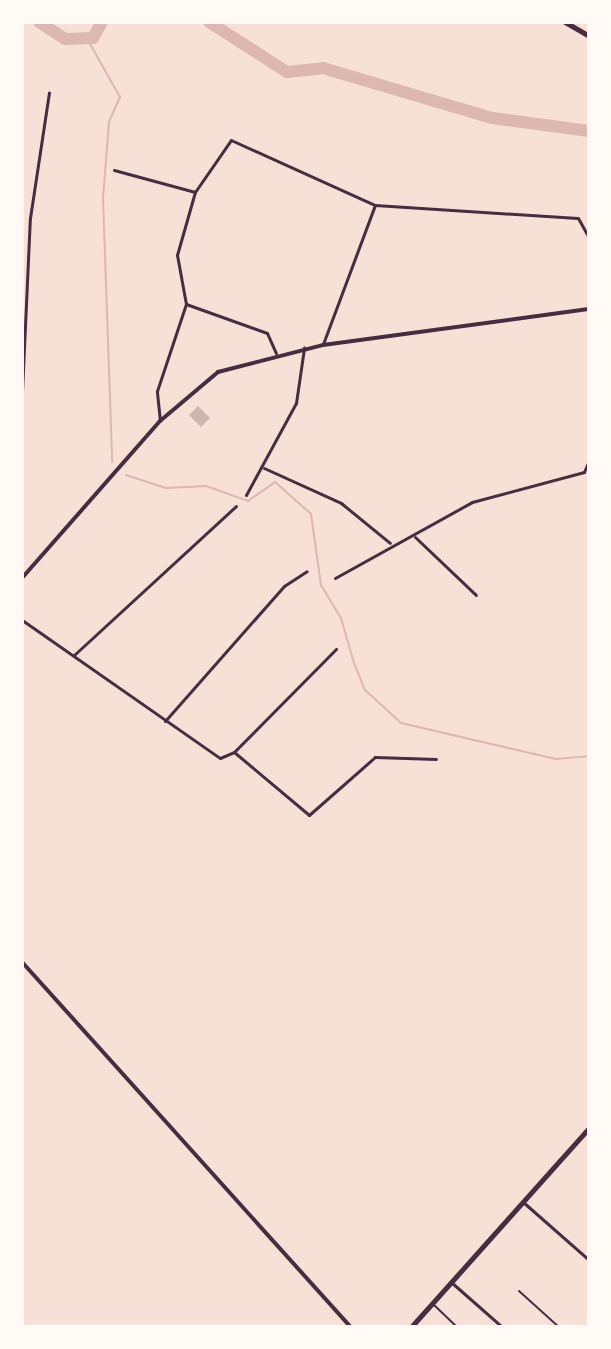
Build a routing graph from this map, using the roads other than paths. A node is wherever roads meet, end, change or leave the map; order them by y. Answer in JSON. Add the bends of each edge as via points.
{"nodes":[{"id":1,"x":565,"y":22,"type":"edge"},
{"id":2,"x":589,"y":36,"type":"edge"},
{"id":3,"x":49,"y":92,"type":"dead end"},
{"id":4,"x":114,"y":170,"type":"dead end"},
{"id":5,"x":195,"y":192,"type":"junction"},
{"id":6,"x":375,"y":205,"type":"junction"},
{"id":7,"x":589,"y":238,"type":"edge"},
{"id":8,"x":186,"y":304,"type":"junction"},
{"id":9,"x":589,"y":309,"type":"edge"},
{"id":10,"x":323,"y":345,"type":"junction"},
{"id":11,"x":304,"y":348,"type":"junction"},
{"id":12,"x":276,"y":353,"type":"junction"},
{"id":13,"x":22,"y":392,"type":"edge"},
{"id":14,"x":160,"y":421,"type":"junction"},
{"id":15,"x":589,"y":460,"type":"edge"},
{"id":16,"x":264,"y":468,"type":"junction"},
{"id":17,"x":246,"y":495,"type":"dead end"},
{"id":18,"x":236,"y":506,"type":"dead end"},
{"id":19,"x":415,"y":537,"type":"junction"},
{"id":20,"x":391,"y":544,"type":"junction"},
{"id":21,"x":307,"y":571,"type":"dead end"},
{"id":22,"x":22,"y":578,"type":"edge"},
{"id":23,"x":335,"y":578,"type":"dead end"},
{"id":24,"x":476,"y":595,"type":"dead end"},
{"id":25,"x":22,"y":620,"type":"edge"},
{"id":26,"x":336,"y":649,"type":"dead end"},
{"id":27,"x":74,"y":655,"type":"junction"},
{"id":28,"x":165,"y":721,"type":"junction"},
{"id":29,"x":234,"y":752,"type":"junction"},
{"id":30,"x":436,"y":759,"type":"dead end"},
{"id":31,"x":22,"y":962,"type":"edge"},
{"id":32,"x":589,"y":1128,"type":"edge"},
{"id":33,"x":523,"y":1202,"type":"junction"},
{"id":34,"x":589,"y":1260,"type":"edge"},
{"id":35,"x":450,"y":1282,"type":"junction"},
{"id":36,"x":519,"y":1291,"type":"dead end"},
{"id":37,"x":432,"y":1303,"type":"junction"},
{"id":38,"x":351,"y":1327,"type":"edge"},
{"id":39,"x":411,"y":1327,"type":"edge"},
{"id":40,"x":457,"y":1327,"type":"edge"},
{"id":41,"x":502,"y":1327,"type":"edge"},
{"id":42,"x":559,"y":1327,"type":"edge"}],
"edges":[{"from":1,"to":2,"type":"main road"},
{"from":3,"to":13,"type":"street","via":[[30,218]]},
{"from":4,"to":5,"type":"street"},
{"from":5,"to":6,"type":"street","via":[[231,140]]},
{"from":5,"to":8,"type":"street","via":[[177,255]]},
{"from":6,"to":7,"type":"street","via":[[578,218]]},
{"from":6,"to":10,"type":"street"},
{"from":8,"to":12,"type":"street","via":[[267,333]]},
{"from":8,"to":14,"type":"street","via":[[157,391]]},
{"from":9,"to":10,"type":"street"},
{"from":10,"to":11,"type":"street"},
{"from":11,"to":12,"type":"street"},
{"from":11,"to":16,"type":"street","via":[[305,377]]},
{"from":12,"to":14,"type":"street","via":[[218,372]]},
{"from":14,"to":22,"type":"street"},
{"from":15,"to":19,"type":"street","via":[[584,472],[472,502]]},
{"from":16,"to":17,"type":"street"},
{"from":16,"to":20,"type":"street","via":[[341,503]]},
{"from":18,"to":27,"type":"street"},
{"from":19,"to":20,"type":"street"},
{"from":19,"to":24,"type":"street"},
{"from":20,"to":23,"type":"street"},
{"from":21,"to":28,"type":"street","via":[[284,586]]},
{"from":25,"to":27,"type":"street"},
{"from":26,"to":29,"type":"street"},
{"from":27,"to":28,"type":"street"},
{"from":28,"to":29,"type":"street","via":[[220,758]]},
{"from":29,"to":30,"type":"street","via":[[309,815],[375,757]]},
{"from":31,"to":38,"type":"street"},
{"from":32,"to":33,"type":"main road"},
{"from":33,"to":34,"type":"street"},
{"from":33,"to":35,"type":"main road"},
{"from":35,"to":37,"type":"main road"},
{"from":35,"to":41,"type":"street"},
{"from":36,"to":42,"type":"lane"},
{"from":37,"to":39,"type":"main road"},
{"from":37,"to":40,"type":"lane"}]}
